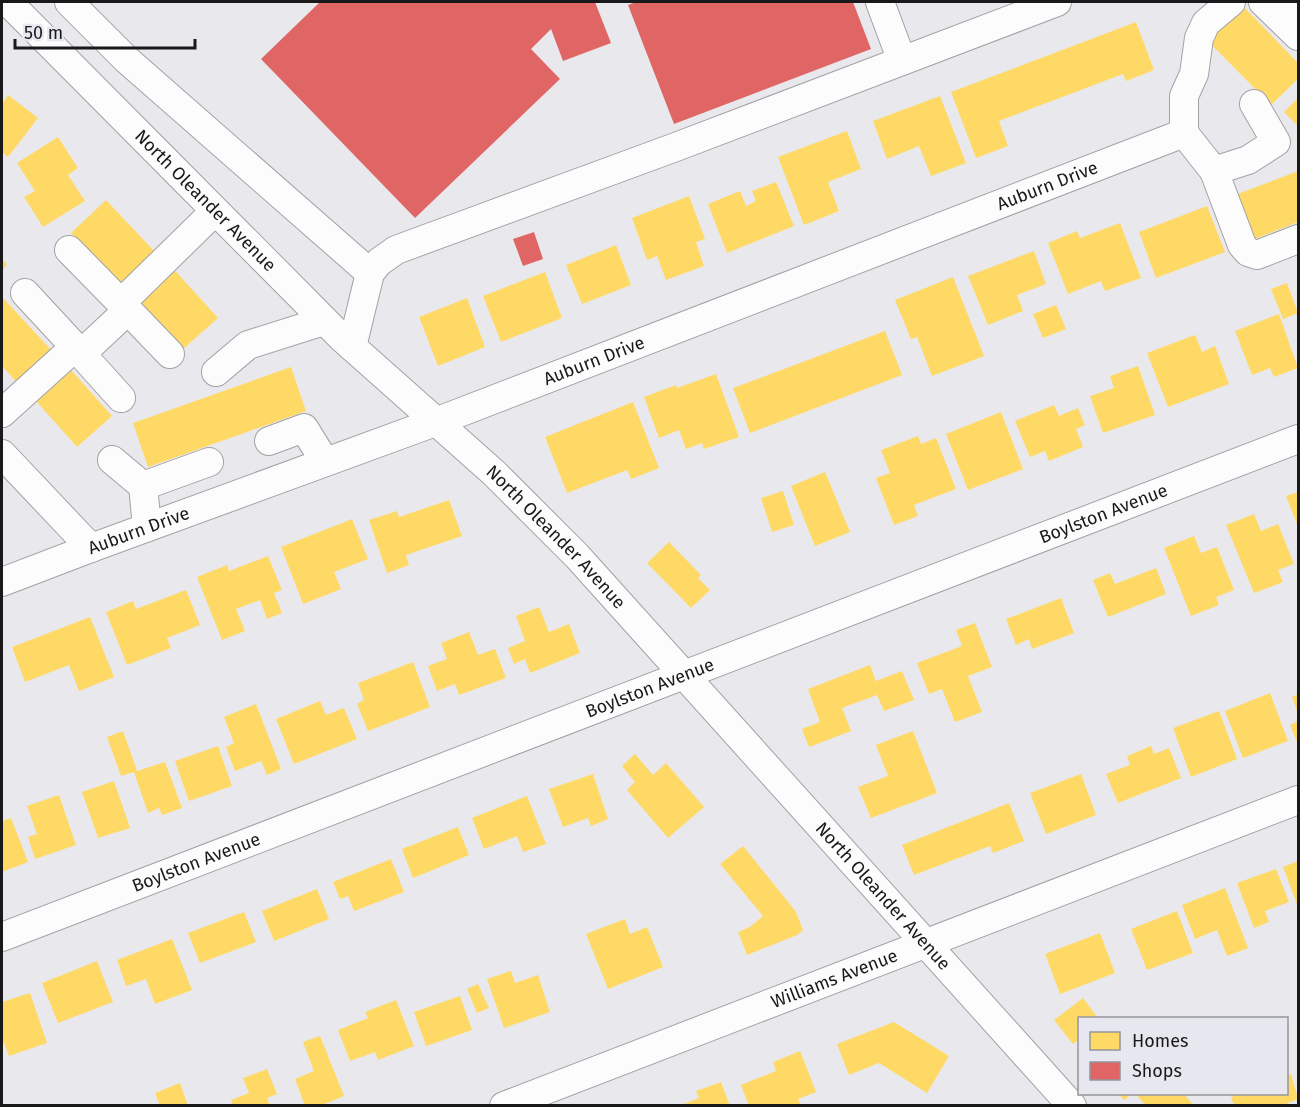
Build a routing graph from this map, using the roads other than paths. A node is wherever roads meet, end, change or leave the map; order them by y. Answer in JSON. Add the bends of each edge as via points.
{"nodes":[{"id":1,"x":8,"y":2,"type":"edge"},
{"id":2,"x":69,"y":2,"type":"edge"},
{"id":3,"x":880,"y":2,"type":"edge"},
{"id":4,"x":1057,"y":2,"type":"edge"},
{"id":5,"x":1231,"y":2,"type":"edge"},
{"id":6,"x":1263,"y":2,"type":"edge"},
{"id":7,"x":1299,"y":36,"type":"edge"},
{"id":8,"x":902,"y":61,"type":"junction"},
{"id":9,"x":1254,"y":104,"type":"dead end"},
{"id":10,"x":1185,"y":133,"type":"junction"},
{"id":11,"x":1214,"y":171,"type":"junction"},
{"id":12,"x":215,"y":211,"type":"junction"},
{"id":13,"x":1299,"y":239,"type":"edge"},
{"id":14,"x":69,"y":250,"type":"dead end"},
{"id":15,"x":370,"y":273,"type":"junction"},
{"id":16,"x":25,"y":293,"type":"dead end"},
{"id":17,"x":124,"y":307,"type":"junction"},
{"id":18,"x":324,"y":321,"type":"junction"},
{"id":19,"x":352,"y":347,"type":"junction"},
{"id":20,"x":78,"y":350,"type":"junction"},
{"id":21,"x":170,"y":354,"type":"dead end"},
{"id":22,"x":216,"y":372,"type":"dead end"},
{"id":23,"x":121,"y":398,"type":"dead end"},
{"id":24,"x":2,"y":413,"type":"edge"},
{"id":25,"x":438,"y":421,"type":"junction"},
{"id":26,"x":1299,"y":439,"type":"edge"},
{"id":27,"x":269,"y":441,"type":"dead end"},
{"id":28,"x":2,"y":454,"type":"edge"},
{"id":29,"x":112,"y":460,"type":"dead end"},
{"id":30,"x":209,"y":462,"type":"dead end"},
{"id":31,"x":325,"y":462,"type":"junction"},
{"id":32,"x":143,"y":486,"type":"junction"},
{"id":33,"x":147,"y":527,"type":"junction"},
{"id":34,"x":91,"y":548,"type":"junction"},
{"id":35,"x":2,"y":582,"type":"edge"},
{"id":36,"x":682,"y":675,"type":"junction"},
{"id":37,"x":1299,"y":800,"type":"edge"},
{"id":38,"x":2,"y":937,"type":"edge"},
{"id":39,"x":927,"y":943,"type":"junction"},
{"id":40,"x":504,"y":1106,"type":"edge"},
{"id":41,"x":1072,"y":1106,"type":"edge"}],
"edges":[{"from":1,"to":12,"type":"street","name":"North Oleander Avenue"},
{"from":2,"to":15,"type":"street","via":[[127,60]]},
{"from":3,"to":8,"type":"street"},
{"from":4,"to":8,"type":"street"},
{"from":5,"to":10,"type":"street","via":[[1206,23],[1199,38],[1194,74],[1184,96]]},
{"from":6,"to":7,"type":"street"},
{"from":8,"to":15,"type":"street","via":[[396,250]]},
{"from":9,"to":11,"type":"street","via":[[1276,142],[1248,160]]},
{"from":10,"to":11,"type":"street"},
{"from":10,"to":25,"type":"street","name":"Auburn Drive"},
{"from":11,"to":13,"type":"street","via":[[1248,252],[1257,255]]},
{"from":12,"to":17,"type":"street"},
{"from":12,"to":18,"type":"street","name":"North Oleander Avenue"},
{"from":14,"to":17,"type":"street"},
{"from":15,"to":19,"type":"street"},
{"from":16,"to":20,"type":"street"},
{"from":17,"to":20,"type":"street"},
{"from":17,"to":21,"type":"street"},
{"from":18,"to":19,"type":"street","name":"North Oleander Avenue"},
{"from":18,"to":22,"type":"street","via":[[248,345]]},
{"from":19,"to":25,"type":"street","name":"North Oleander Avenue"},
{"from":20,"to":23,"type":"street"},
{"from":20,"to":24,"type":"street"},
{"from":25,"to":31,"type":"street","name":"Auburn Drive"},
{"from":25,"to":36,"type":"street","name":"North Oleander Avenue","via":[[577,556]]},
{"from":26,"to":36,"type":"street","name":"Boylston Avenue"},
{"from":27,"to":31,"type":"street","via":[[304,428]]},
{"from":28,"to":34,"type":"street"},
{"from":29,"to":32,"type":"street"},
{"from":30,"to":32,"type":"street"},
{"from":31,"to":33,"type":"street","name":"Auburn Drive"},
{"from":32,"to":33,"type":"street"},
{"from":33,"to":34,"type":"street","name":"Auburn Drive"},
{"from":34,"to":35,"type":"street","name":"Auburn Drive"},
{"from":36,"to":38,"type":"street","name":"Boylston Avenue"},
{"from":36,"to":39,"type":"street","name":"North Oleander Avenue"},
{"from":37,"to":39,"type":"street","name":"Williams Avenue"},
{"from":39,"to":40,"type":"street","name":"Williams Avenue"},
{"from":39,"to":41,"type":"street","name":"North Oleander Avenue"}]}
